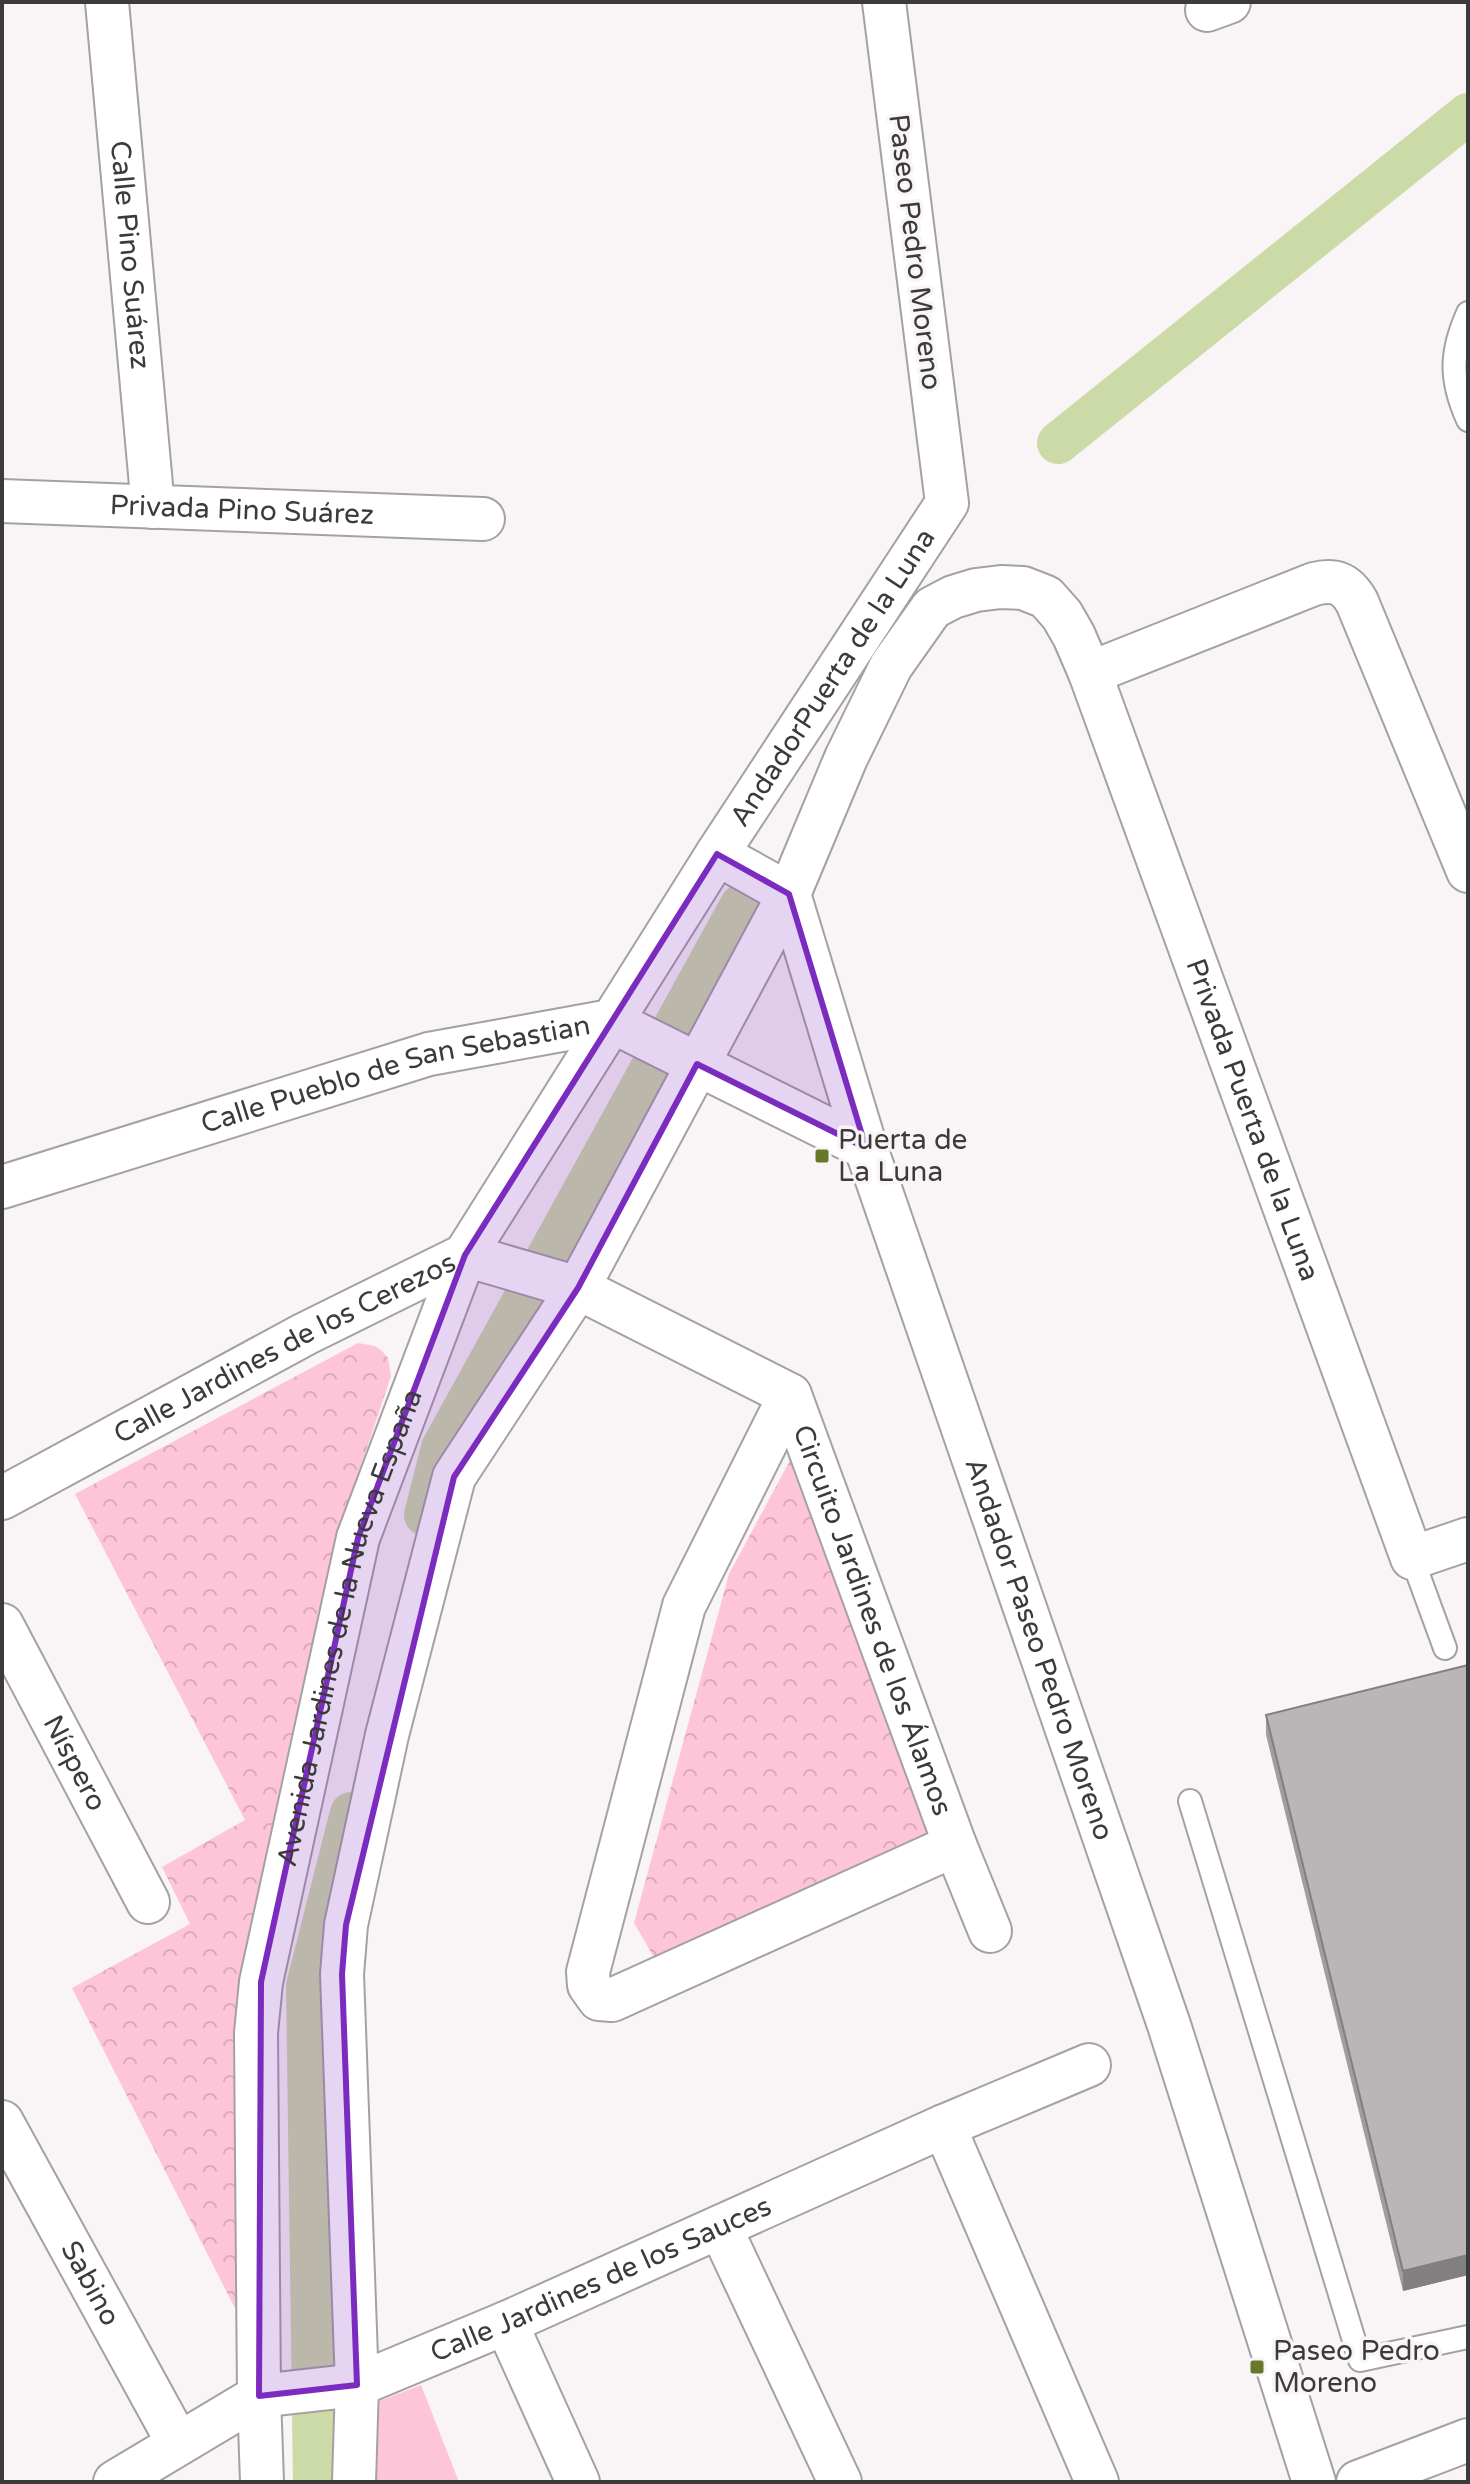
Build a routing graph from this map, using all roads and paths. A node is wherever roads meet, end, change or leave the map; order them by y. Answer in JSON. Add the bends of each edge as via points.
{"nodes":[{"id":1,"x":107,"y":2,"type":"edge"},
{"id":2,"x":884,"y":2,"type":"edge"},
{"id":3,"x":1468,"y":313,"type":"edge"},
{"id":4,"x":1468,"y":420,"type":"edge"},
{"id":5,"x":2,"y":501,"type":"edge"},
{"id":6,"x":947,"y":503,"type":"joint"},
{"id":7,"x":153,"y":507,"type":"junction"},
{"id":8,"x":483,"y":519,"type":"dead end"},
{"id":9,"x":1046,"y":597,"type":"joint"},
{"id":10,"x":1090,"y":673,"type":"junction"},
{"id":11,"x":717,"y":854,"type":"junction"},
{"id":12,"x":1468,"y":871,"type":"edge"},
{"id":13,"x":789,"y":894,"type":"junction"},
{"id":14,"x":620,"y":1024,"type":"junction"},
{"id":15,"x":691,"y":1061,"type":"junction"},
{"id":16,"x":866,"y":1148,"type":"junction"},
{"id":17,"x":2,"y":1187,"type":"edge"},
{"id":18,"x":479,"y":1259,"type":"junction"},
{"id":19,"x":567,"y":1285,"type":"junction"},
{"id":20,"x":790,"y":1395,"type":"junction"},
{"id":21,"x":2,"y":1498,"type":"edge"},
{"id":22,"x":1468,"y":1539,"type":"edge"},
{"id":23,"x":1412,"y":1558,"type":"junction"},
{"id":24,"x":2,"y":1625,"type":"edge"},
{"id":25,"x":1445,"y":1648,"type":"dead end"},
{"id":26,"x":1190,"y":1801,"type":"dead end"},
{"id":27,"x":955,"y":1845,"type":"junction"},
{"id":28,"x":148,"y":1902,"type":"dead end"},
{"id":29,"x":990,"y":1931,"type":"dead end"},
{"id":30,"x":1089,"y":2065,"type":"dead end"},
{"id":31,"x":2,"y":2122,"type":"edge"},
{"id":32,"x":944,"y":2126,"type":"junction"},
{"id":33,"x":720,"y":2227,"type":"junction"},
{"id":34,"x":506,"y":2323,"type":"junction"},
{"id":35,"x":1468,"y":2337,"type":"edge"},
{"id":36,"x":346,"y":2387,"type":"junction"},
{"id":37,"x":275,"y":2395,"type":"junction"},
{"id":38,"x":1468,"y":2440,"type":"edge"},
{"id":39,"x":178,"y":2443,"type":"junction"},
{"id":40,"x":1399,"y":2474,"type":"edge"},
{"id":41,"x":115,"y":2482,"type":"edge"},
{"id":42,"x":262,"y":2482,"type":"edge"},
{"id":43,"x":354,"y":2482,"type":"edge"},
{"id":44,"x":578,"y":2482,"type":"edge"},
{"id":45,"x":840,"y":2482,"type":"edge"},
{"id":46,"x":1097,"y":2482,"type":"edge"},
{"id":47,"x":1314,"y":2482,"type":"edge"},
{"id":48,"x":1358,"y":2482,"type":"edge"}],
"edges":[{"from":1,"to":7,"type":"street","name":"Calle Pino Suárez"},
{"from":2,"to":6,"type":"street","name":"Paseo Pedro Moreno"},
{"from":3,"to":4,"type":"lane","via":[[1453,368]]},
{"from":5,"to":7,"type":"street","name":"Privada Pino Suárez"},
{"from":6,"to":11,"type":"street","name":"AndadorPuerta de la Luna"},
{"from":7,"to":8,"type":"street","name":"Privada Pino Suárez"},
{"from":9,"to":10,"type":"street","name":"Privada Puerta de la Luna","via":[[1062,615]]},
{"from":9,"to":13,"type":"street","name":"AndadorPuerta de la Luna","via":[[1001,587],[964,594],[932,608],[891,666],[869,709]]},
{"from":10,"to":12,"type":"street","via":[[1314,584],[1340,582],[1357,602]]},
{"from":10,"to":23,"type":"street","name":"Privada Puerta de la Luna"},
{"from":11,"to":13,"type":"street"},
{"from":11,"to":14,"type":"street","name":"Avenida Jardines de la Nueva España"},
{"from":13,"to":15,"type":"street"},
{"from":13,"to":16,"type":"street","name":"Andador Paseo Pedro Moreno"},
{"from":14,"to":15,"type":"street","name":"Calle Pueblo de San Sebastian"},
{"from":14,"to":17,"type":"street","name":"Calle Pueblo de San Sebastian","via":[[429,1054]]},
{"from":14,"to":18,"type":"street","name":"Avenida Jardines de la Nueva España"},
{"from":15,"to":16,"type":"street","name":"Calle Pueblo de San Sebastian"},
{"from":15,"to":19,"type":"street"},
{"from":16,"to":47,"type":"street","name":"Andador Paseo Pedro Moreno","via":[[1169,2025]]},
{"from":18,"to":19,"type":"street","name":"Calle Jardines de los Cerezos"},
{"from":18,"to":21,"type":"street","name":"Calle Jardines de los Cerezos","via":[[305,1334]]},
{"from":18,"to":37,"type":"street","name":"Avenida Jardines de la Nueva España","via":[[358,1538],[261,1982],[256,2033]]},
{"from":19,"to":20,"type":"street","name":"Circuito Jardines de los Álamos"},
{"from":19,"to":36,"type":"street","via":[[454,1477],[387,1735],[346,1925]]},
{"from":20,"to":27,"type":"street","name":"Circuito Jardines de los Álamos"},
{"from":20,"to":27,"type":"street","name":"Circuito Jardines de los Álamos","via":[[684,1606],[588,1972],[589,1985],[599,1999],[612,2000]]},
{"from":22,"to":23,"type":"street"},
{"from":23,"to":25,"type":"lane","name":"Privada Puerta de la Luna"},
{"from":24,"to":28,"type":"street","name":"Níspero"},
{"from":26,"to":35,"type":"lane","via":[[1360,2360]]},
{"from":27,"to":29,"type":"street","name":"Circuito Jardines de los Álamos"},
{"from":30,"to":32,"type":"street","name":"Calle Jardines de los Sauces"},
{"from":31,"to":39,"type":"street","name":"Sabino"},
{"from":32,"to":33,"type":"street","name":"Calle Jardines de los Sauces"},
{"from":32,"to":46,"type":"street"},
{"from":33,"to":34,"type":"street","name":"Calle Jardines de los Sauces"},
{"from":33,"to":45,"type":"street"},
{"from":34,"to":36,"type":"street","name":"Calle Jardines de los Sauces"},
{"from":34,"to":44,"type":"street"},
{"from":36,"to":37,"type":"street","name":"Calle Jardines de los Sauces"},
{"from":36,"to":43,"type":"street"},
{"from":37,"to":39,"type":"street","name":"Calle Jardines de los Sauces"},
{"from":37,"to":42,"type":"street","name":"Avenida Jardines de la Nueva España"},
{"from":38,"to":40,"type":"street"},
{"from":39,"to":41,"type":"street","name":"Calle Jardines de los Sauces"},
{"from":40,"to":48,"type":"street"}]}
